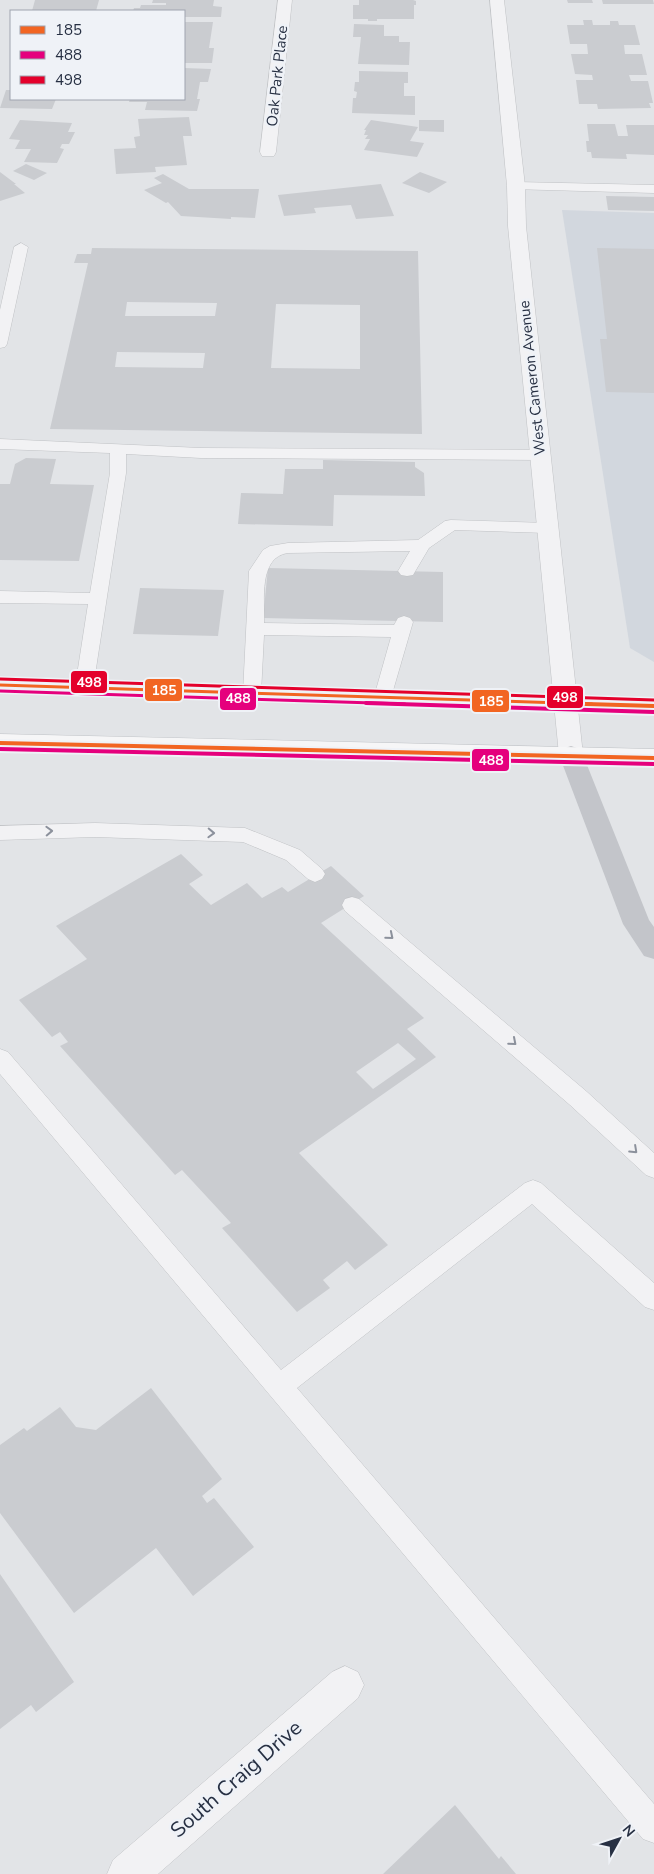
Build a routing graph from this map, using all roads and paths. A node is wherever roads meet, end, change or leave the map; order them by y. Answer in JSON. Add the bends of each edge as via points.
{"nodes":[{"id":1,"x":285,"y":0,"type":"edge"},
{"id":2,"x":497,"y":0,"type":"edge"},
{"id":3,"x":268,"y":152,"type":"dead end"},
{"id":4,"x":516,"y":186,"type":"junction"},
{"id":5,"x":654,"y":189,"type":"edge"},
{"id":6,"x":21,"y":247,"type":"dead end"},
{"id":7,"x":0,"y":344,"type":"edge"},
{"id":8,"x":0,"y":444,"type":"edge"},
{"id":9,"x":118,"y":449,"type":"junction"},
{"id":10,"x":540,"y":455,"type":"junction"},
{"id":11,"x":547,"y":528,"type":"junction"},
{"id":12,"x":422,"y":545,"type":"junction"},
{"id":13,"x":407,"y":571,"type":"dead end"},
{"id":14,"x":0,"y":596,"type":"edge"},
{"id":15,"x":98,"y":599,"type":"junction"},
{"id":16,"x":256,"y":629,"type":"junction"},
{"id":17,"x":0,"y":685,"type":"edge"},
{"id":18,"x":84,"y":688,"type":"junction"},
{"id":19,"x":252,"y":693,"type":"junction"},
{"id":20,"x":383,"y":697,"type":"junction"},
{"id":21,"x":565,"y":703,"type":"junction"},
{"id":22,"x":654,"y":706,"type":"edge"},
{"id":23,"x":0,"y":742,"type":"edge"},
{"id":24,"x":571,"y":755,"type":"junction"},
{"id":25,"x":654,"y":758,"type":"edge"},
{"id":26,"x":0,"y":833,"type":"edge"},
{"id":27,"x":315,"y":874,"type":"dead end"},
{"id":28,"x":352,"y":905,"type":"dead end"},
{"id":29,"x":654,"y":948,"type":"edge"},
{"id":30,"x":0,"y":1058,"type":"edge"},
{"id":31,"x":654,"y":1168,"type":"edge"},
{"id":32,"x":654,"y":1299,"type":"edge"},
{"id":33,"x":280,"y":1386,"type":"junction"},
{"id":34,"x":344,"y":1685,"type":"dead end"},
{"id":35,"x":654,"y":1828,"type":"edge"},
{"id":36,"x":126,"y":1874,"type":"edge"}],
"edges":[{"from":1,"to":3,"type":"street","name":"Oak Park Place"},
{"from":2,"to":4,"type":"street","name":"West Cameron Avenue"},
{"from":4,"to":5,"type":"lane"},
{"from":4,"to":10,"type":"street","name":"West Cameron Avenue","via":[[517,226]]},
{"from":6,"to":7,"type":"lane"},
{"from":8,"to":9,"type":"lane"},
{"from":9,"to":10,"type":"lane","via":[[202,453]]},
{"from":9,"to":15,"type":"lane","via":[[118,473]]},
{"from":10,"to":11,"type":"street","name":"West Cameron Avenue"},
{"from":11,"to":12,"type":"lane","via":[[451,525]]},
{"from":11,"to":21,"type":"street","name":"West Cameron Avenue"},
{"from":12,"to":13,"type":"lane"},
{"from":12,"to":16,"type":"lane","via":[[274,550],[265,556],[258,571]]},
{"from":14,"to":15,"type":"lane"},
{"from":15,"to":18,"type":"lane"},
{"from":16,"to":19,"type":"lane"},
{"from":16,"to":20,"type":"lane","via":[[403,626]]},
{"from":17,"to":18,"type":"main road"},
{"from":18,"to":19,"type":"main road"},
{"from":19,"to":20,"type":"main road"},
{"from":20,"to":21,"type":"main road"},
{"from":21,"to":22,"type":"main road"},
{"from":21,"to":24,"type":"street","name":"West Cameron Avenue"},
{"from":23,"to":24,"type":"main road"},
{"from":24,"to":25,"type":"main road"},
{"from":24,"to":29,"type":"main road","via":[[637,924]]},
{"from":26,"to":27,"type":"lane","one_way":true,"via":[[95,830],[245,835],[293,855]]},
{"from":28,"to":31,"type":"lane","one_way":true,"via":[[570,1091]]},
{"from":30,"to":33,"type":"lane"},
{"from":32,"to":33,"type":"lane","via":[[534,1190]]},
{"from":33,"to":35,"type":"lane"},
{"from":34,"to":36,"type":"street","name":"South Craig Drive"}]}
